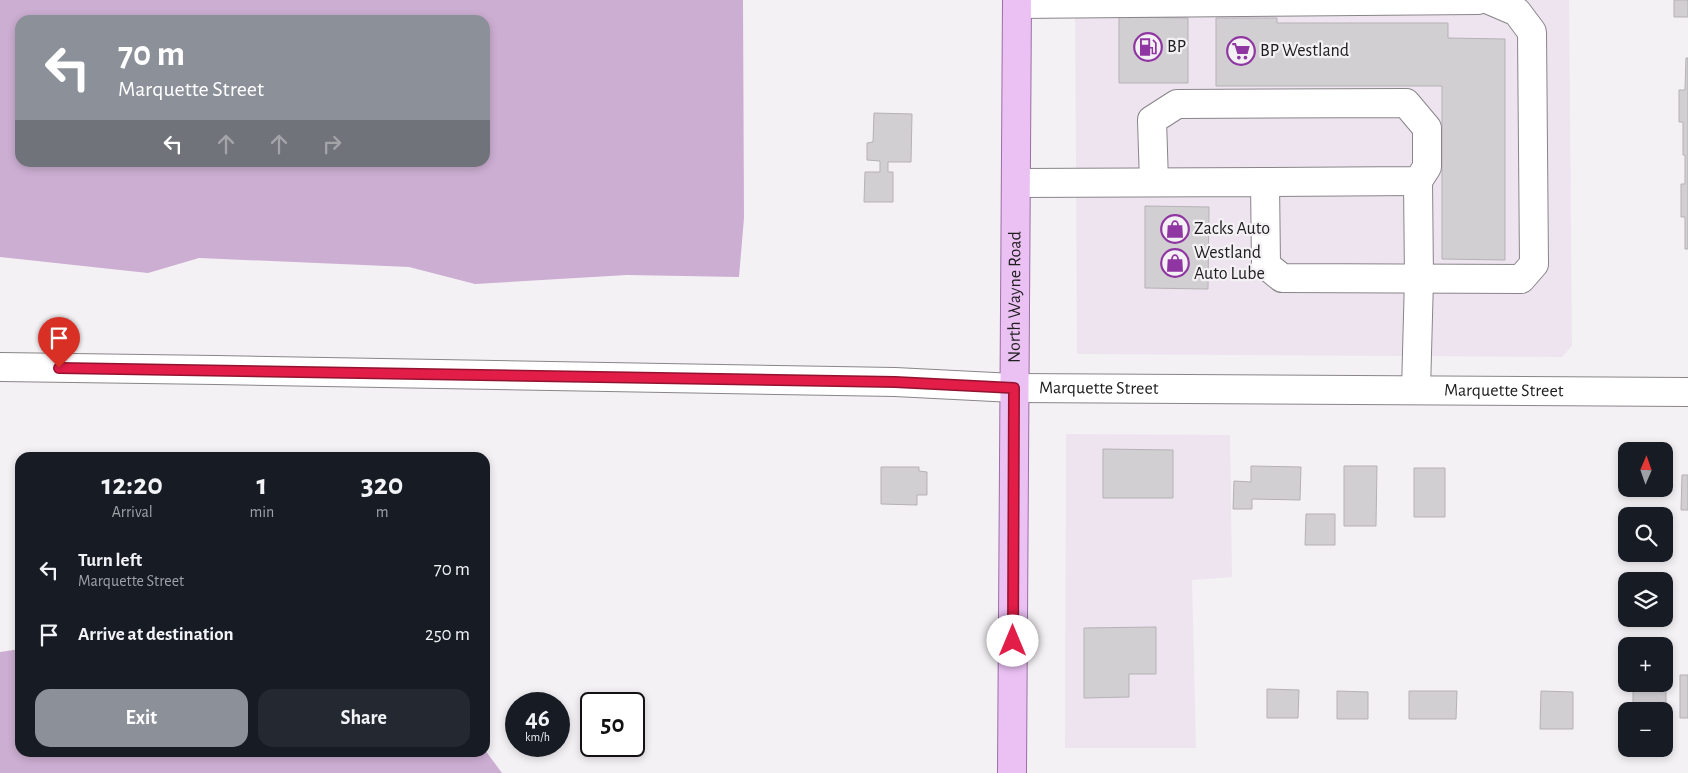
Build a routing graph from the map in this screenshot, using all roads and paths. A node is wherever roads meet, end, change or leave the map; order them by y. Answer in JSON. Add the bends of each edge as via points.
{"nodes":[{"id":1,"x":1478,"y":0,"type":"edge"},
{"id":2,"x":1489,"y":0,"type":"edge"},
{"id":3,"x":1017,"y":2,"type":"edge"},
{"id":4,"x":1418,"y":181,"type":"junction"},
{"id":5,"x":1154,"y":182,"type":"junction"},
{"id":6,"x":1265,"y":182,"type":"junction"},
{"id":7,"x":1016,"y":183,"type":"junction"},
{"id":8,"x":1419,"y":279,"type":"junction"},
{"id":9,"x":0,"y":367,"type":"edge"},
{"id":10,"x":1014,"y":388,"type":"junction"},
{"id":11,"x":1416,"y":390,"type":"junction"},
{"id":12,"x":1688,"y":392,"type":"edge"},
{"id":13,"x":1012,"y":773,"type":"edge"}],
"edges":[{"from":1,"to":3,"type":"street"},
{"from":2,"to":8,"type":"street","via":[[1516,12],[1532,32],[1534,264],[1521,279]]},
{"from":3,"to":7,"type":"main road","name":"North Wayne Road"},
{"from":4,"to":5,"type":"street","via":[[1427,167],[1427,128],[1406,103],[1177,104],[1152,120]]},
{"from":4,"to":6,"type":"street"},
{"from":4,"to":8,"type":"street"},
{"from":5,"to":6,"type":"street"},
{"from":5,"to":7,"type":"street"},
{"from":6,"to":8,"type":"street","via":[[1266,266],[1282,278]]},
{"from":7,"to":10,"type":"main road","name":"North Wayne Road"},
{"from":8,"to":11,"type":"street"},
{"from":9,"to":10,"type":"street","name":"Marquette Street","via":[[886,382]]},
{"from":10,"to":11,"type":"street","name":"Marquette Street"},
{"from":10,"to":13,"type":"main road","name":"North Wayne Road"},
{"from":11,"to":12,"type":"street","name":"Marquette Street"}]}
